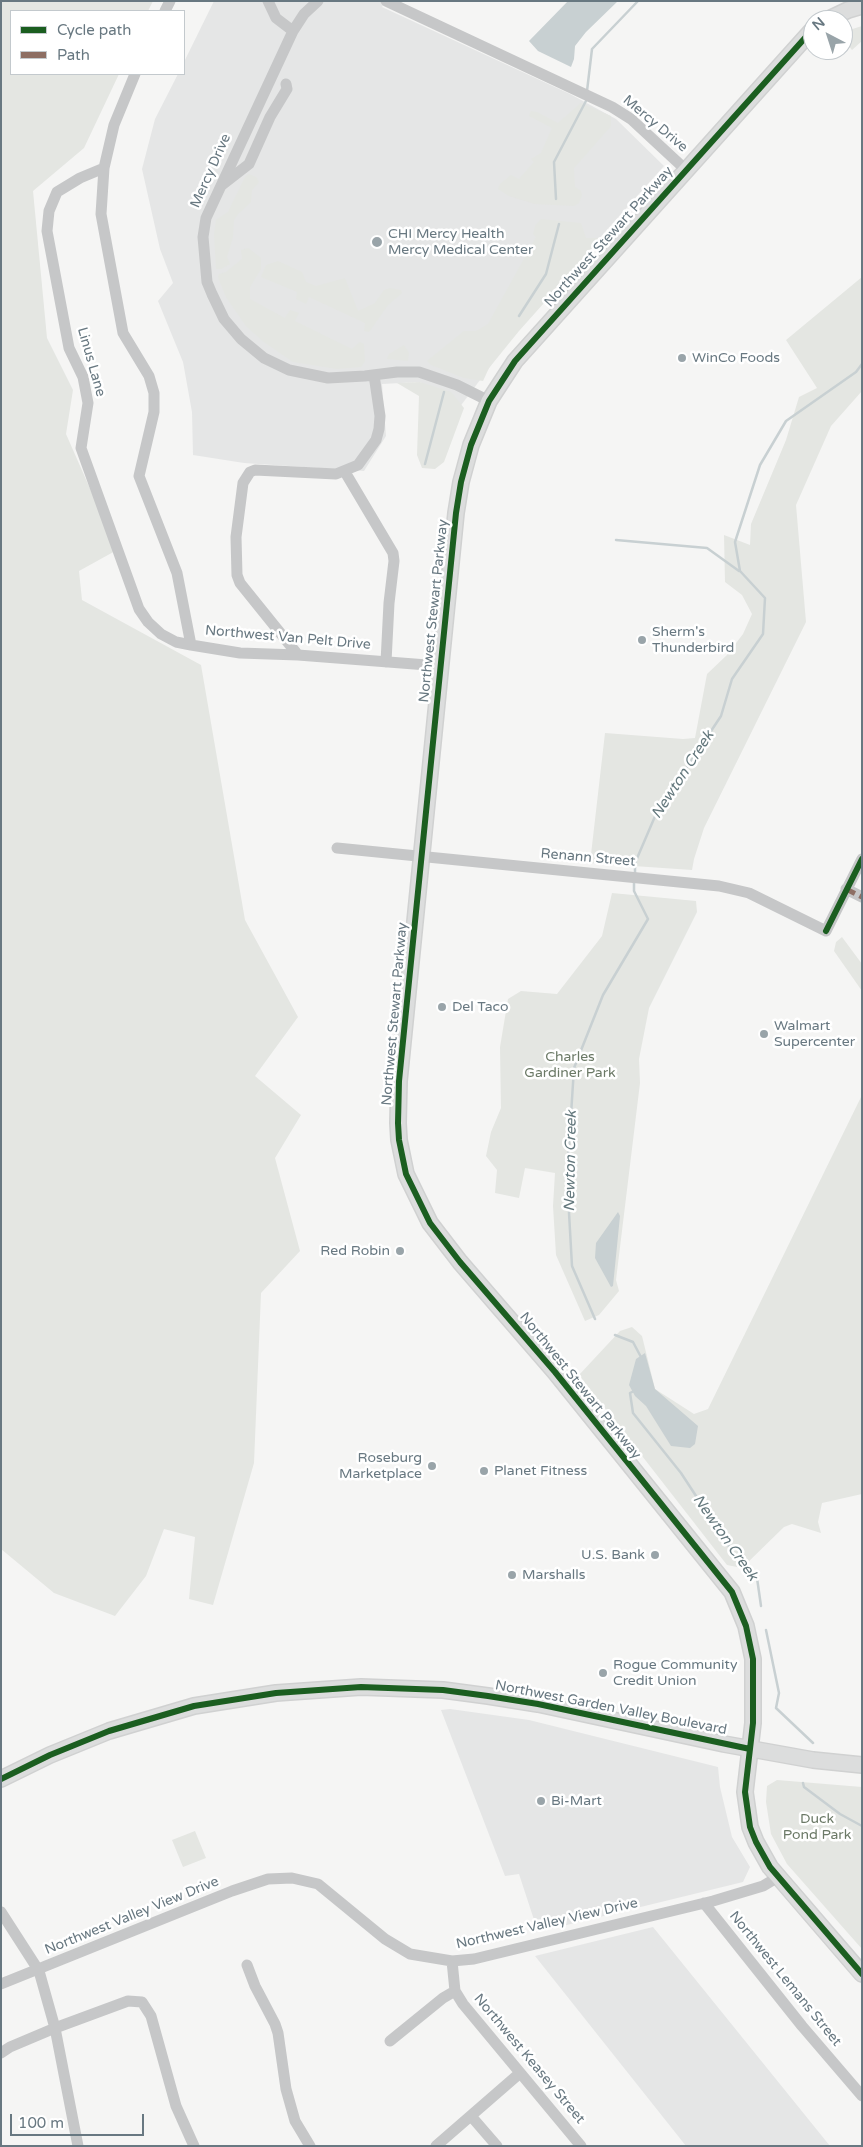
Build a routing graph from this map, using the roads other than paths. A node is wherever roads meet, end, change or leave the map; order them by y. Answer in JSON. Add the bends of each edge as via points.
{"nodes":[{"id":1,"x":268,"y":1,"type":"edge"},
{"id":2,"x":318,"y":1,"type":"edge"},
{"id":3,"x":386,"y":1,"type":"edge"},
{"id":4,"x":862,"y":6,"type":"edge"},
{"id":5,"x":848,"y":10,"type":"edge"},
{"id":6,"x":293,"y":30,"type":"junction"},
{"id":7,"x":803,"y":40,"type":"edge"},
{"id":8,"x":135,"y":75,"type":"edge"},
{"id":9,"x":286,"y":84,"type":"dead end"},
{"id":10,"x":104,"y":168,"type":"junction"},
{"id":11,"x":686,"y":170,"type":"junction"},
{"id":12,"x":219,"y":188,"type":"junction"},
{"id":13,"x":374,"y":375,"type":"junction"},
{"id":14,"x":489,"y":401,"type":"junction"},
{"id":15,"x":345,"y":472,"type":"junction"},
{"id":16,"x":191,"y":645,"type":"junction"},
{"id":17,"x":298,"y":655,"type":"junction"},
{"id":18,"x":386,"y":662,"type":"junction"},
{"id":19,"x":440,"y":666,"type":"junction"},
{"id":20,"x":337,"y":848,"type":"dead end"},
{"id":21,"x":422,"y":858,"type":"junction"},
{"id":22,"x":862,"y":859,"type":"edge"},
{"id":23,"x":846,"y":889,"type":"junction"},
{"id":24,"x":862,"y":897,"type":"edge"},
{"id":25,"x":750,"y":1749,"type":"junction"},
{"id":26,"x":862,"y":1765,"type":"edge"},
{"id":27,"x":1,"y":1779,"type":"edge"},
{"id":28,"x":778,"y":1877,"type":"junction"},
{"id":29,"x":704,"y":1903,"type":"junction"},
{"id":30,"x":1,"y":1912,"type":"edge"},
{"id":31,"x":452,"y":1961,"type":"junction"},
{"id":32,"x":247,"y":1964,"type":"dead end"},
{"id":33,"x":39,"y":1971,"type":"junction"},
{"id":34,"x":862,"y":1974,"type":"edge"},
{"id":35,"x":1,"y":1984,"type":"edge"},
{"id":36,"x":455,"y":1991,"type":"junction"},
{"id":37,"x":55,"y":2028,"type":"junction"},
{"id":38,"x":390,"y":2041,"type":"dead end"},
{"id":39,"x":1,"y":2053,"type":"edge"},
{"id":40,"x":520,"y":2073,"type":"junction"},
{"id":41,"x":862,"y":2096,"type":"edge"},
{"id":42,"x":471,"y":2116,"type":"junction"},
{"id":43,"x":78,"y":2146,"type":"edge"},
{"id":44,"x":194,"y":2146,"type":"edge"},
{"id":45,"x":310,"y":2146,"type":"edge"},
{"id":46,"x":436,"y":2146,"type":"edge"},
{"id":47,"x":497,"y":2146,"type":"edge"},
{"id":48,"x":581,"y":2146,"type":"edge"}],
"edges":[{"from":1,"to":6,"type":"street","via":[[276,18]]},
{"from":2,"to":6,"type":"street","name":"Mercy Drive"},
{"from":3,"to":11,"type":"street","name":"Mercy Drive","via":[[612,107],[631,119]]},
{"from":4,"to":5,"type":"main road"},
{"from":6,"to":12,"type":"street","name":"Mercy Drive"},
{"from":7,"to":11,"type":"main road","name":"Northwest Stewart Parkway"},
{"from":8,"to":10,"type":"street","name":"Northwest Van Pelt Drive","via":[[114,125]]},
{"from":9,"to":12,"type":"street","via":[[287,89],[270,117],[249,164]]},
{"from":10,"to":16,"type":"street","name":"Northwest Van Pelt Drive","via":[[101,214],[118,313],[125,339],[150,376],[154,393],[154,412],[139,476],[177,573]]},
{"from":10,"to":16,"type":"street","name":"Linus Lane","via":[[57,192],[49,211],[47,231],[69,348],[83,378],[88,403],[81,448],[139,609],[161,634]]},
{"from":11,"to":14,"type":"main road","name":"Northwest Stewart Parkway","via":[[515,361]]},
{"from":12,"to":13,"type":"street","name":"Mercy Drive","via":[[202,237],[207,282],[231,329],[264,358],[289,370],[328,378]]},
{"from":13,"to":14,"type":"street","name":"Mercy Drive","via":[[419,372],[457,385]]},
{"from":13,"to":15,"type":"street","via":[[380,416],[376,440],[358,465]]},
{"from":14,"to":19,"type":"main road","name":"Northwest Stewart Parkway","via":[[471,445],[459,490]]},
{"from":15,"to":17,"type":"street","via":[[255,470],[243,483],[236,537],[237,575]]},
{"from":15,"to":18,"type":"street","via":[[393,553]]},
{"from":16,"to":17,"type":"street","name":"Northwest Van Pelt Drive"},
{"from":17,"to":18,"type":"street","name":"Northwest Van Pelt Drive"},
{"from":18,"to":19,"type":"street","name":"Northwest Van Pelt Drive"},
{"from":19,"to":21,"type":"main road","name":"Northwest Stewart Parkway"},
{"from":20,"to":21,"type":"street","name":"Renann Street"},
{"from":21,"to":23,"type":"street","name":"Renann Street","via":[[719,886],[750,893],[826,931]]},
{"from":21,"to":25,"type":"main road","name":"Northwest Stewart Parkway","via":[[398,1110],[399,1140],[406,1174],[430,1223],[443,1241],[555,1372],[732,1592],[746,1626],[753,1659]]},
{"from":22,"to":23,"type":"street"},
{"from":23,"to":24,"type":"street"},
{"from":25,"to":26,"type":"main road","name":"Northwest Garden Valley Boulevard"},
{"from":25,"to":27,"type":"main road","name":"Northwest Garden Valley Boulevard","via":[[488,1696],[443,1690],[361,1687],[276,1693],[175,1711],[109,1730]]},
{"from":25,"to":28,"type":"main road","name":"Northwest Stewart Parkway","via":[[745,1792],[750,1827]]},
{"from":28,"to":29,"type":"street","name":"Northwest Valley View Drive","via":[[764,1886]]},
{"from":28,"to":34,"type":"main road","name":"Northwest Stewart Parkway"},
{"from":29,"to":31,"type":"street","name":"Northwest Valley View Drive","via":[[474,1960]]},
{"from":29,"to":41,"type":"street","name":"Northwest Lemans Street"},
{"from":30,"to":33,"type":"street"},
{"from":31,"to":33,"type":"street","name":"Northwest Valley View Drive","via":[[410,1954],[385,1939],[318,1884],[292,1878],[268,1879],[232,1891]]},
{"from":31,"to":36,"type":"street","name":"Northwest Keasey Street"},
{"from":32,"to":45,"type":"street","via":[[254,1986],[275,2024],[293,2115]]},
{"from":33,"to":35,"type":"street","name":"Northwest Valley View Drive"},
{"from":33,"to":37,"type":"street"},
{"from":36,"to":38,"type":"street"},
{"from":36,"to":40,"type":"street","name":"Northwest Keasey Street"},
{"from":37,"to":39,"type":"street"},
{"from":37,"to":43,"type":"street"},
{"from":37,"to":44,"type":"street","via":[[128,2001],[142,2002],[151,2016],[176,2106]]},
{"from":40,"to":42,"type":"street"},
{"from":40,"to":48,"type":"street","name":"Northwest Keasey Street"},
{"from":42,"to":46,"type":"street"},
{"from":42,"to":47,"type":"street"}]}
